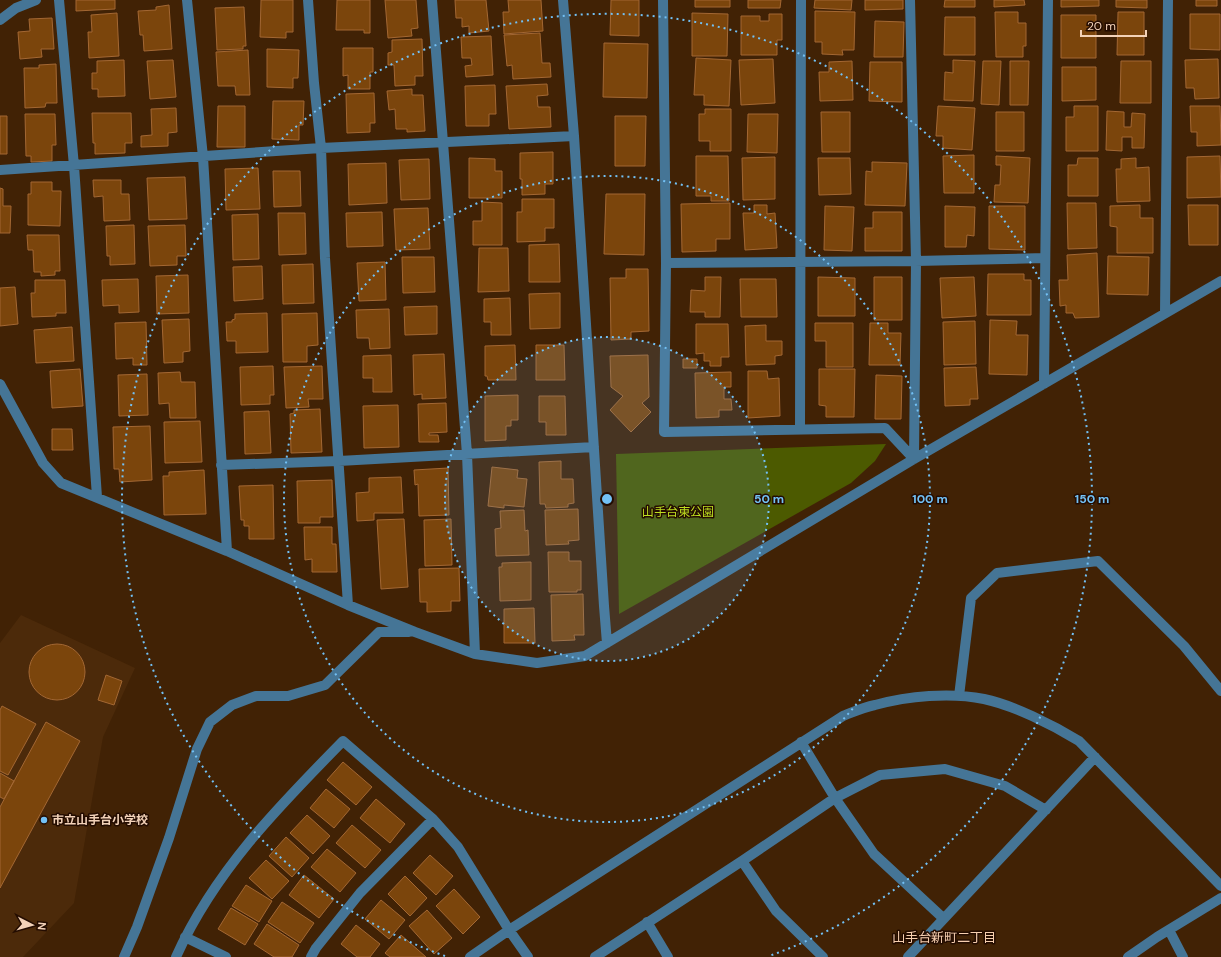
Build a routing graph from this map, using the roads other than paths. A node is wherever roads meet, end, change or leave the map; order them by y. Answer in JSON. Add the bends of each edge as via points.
{"nodes":[{"id":1,"x":36,"y":0,"type":"edge"},
{"id":2,"x":59,"y":0,"type":"edge"},
{"id":3,"x":187,"y":0,"type":"edge"},
{"id":4,"x":308,"y":0,"type":"edge"},
{"id":5,"x":432,"y":0,"type":"edge"},
{"id":6,"x":564,"y":0,"type":"edge"},
{"id":7,"x":663,"y":0,"type":"edge"},
{"id":8,"x":800,"y":0,"type":"edge"},
{"id":9,"x":910,"y":0,"type":"edge"},
{"id":10,"x":1048,"y":0,"type":"edge"},
{"id":11,"x":1168,"y":0,"type":"edge"},
{"id":12,"x":0,"y":20,"type":"edge"},
{"id":13,"x":574,"y":136,"type":"junction"},
{"id":14,"x":442,"y":142,"type":"junction"},
{"id":15,"x":321,"y":148,"type":"junction"},
{"id":16,"x":203,"y":157,"type":"junction"},
{"id":17,"x":74,"y":166,"type":"junction"},
{"id":18,"x":0,"y":170,"type":"edge"},
{"id":19,"x":1045,"y":258,"type":"junction"},
{"id":20,"x":916,"y":261,"type":"junction"},
{"id":21,"x":800,"y":262,"type":"junction"},
{"id":22,"x":666,"y":263,"type":"junction"},
{"id":23,"x":1221,"y":281,"type":"edge"},
{"id":24,"x":1166,"y":313,"type":"junction"},
{"id":25,"x":0,"y":384,"type":"edge"},
{"id":26,"x":1044,"y":384,"type":"junction"},
{"id":27,"x":800,"y":429,"type":"junction"},
{"id":28,"x":594,"y":447,"type":"junction"},
{"id":29,"x":467,"y":454,"type":"junction"},
{"id":30,"x":914,"y":460,"type":"junction"},
{"id":31,"x":339,"y":461,"type":"junction"},
{"id":32,"x":221,"y":465,"type":"junction"},
{"id":33,"x":97,"y":497,"type":"junction"},
{"id":34,"x":227,"y":551,"type":"junction"},
{"id":35,"x":348,"y":605,"type":"junction"},
{"id":36,"x":415,"y":632,"type":"junction"},
{"id":37,"x":607,"y":643,"type":"junction"},
{"id":38,"x":476,"y":654,"type":"junction"},
{"id":39,"x":1221,"y":691,"type":"edge"},
{"id":40,"x":959,"y":696,"type":"junction"},
{"id":41,"x":801,"y":742,"type":"junction"},
{"id":42,"x":1095,"y":757,"type":"junction"},
{"id":43,"x":834,"y":798,"type":"junction"},
{"id":44,"x":1046,"y":810,"type":"junction"},
{"id":45,"x":432,"y":819,"type":"junction"},
{"id":46,"x":742,"y":861,"type":"junction"},
{"id":47,"x":1221,"y":886,"type":"edge"},
{"id":48,"x":1221,"y":898,"type":"edge"},
{"id":49,"x":943,"y":918,"type":"junction"},
{"id":50,"x":647,"y":922,"type":"junction"},
{"id":51,"x":509,"y":930,"type":"junction"},
{"id":52,"x":1169,"y":930,"type":"junction"},
{"id":53,"x":185,"y":937,"type":"junction"},
{"id":54,"x":124,"y":957,"type":"edge"},
{"id":55,"x":176,"y":957,"type":"edge"},
{"id":56,"x":226,"y":957,"type":"edge"},
{"id":57,"x":311,"y":957,"type":"edge"},
{"id":58,"x":470,"y":957,"type":"edge"},
{"id":59,"x":528,"y":957,"type":"edge"},
{"id":60,"x":595,"y":957,"type":"edge"},
{"id":61,"x":668,"y":957,"type":"edge"},
{"id":62,"x":823,"y":957,"type":"edge"},
{"id":63,"x":908,"y":957,"type":"edge"},
{"id":64,"x":1128,"y":957,"type":"edge"},
{"id":65,"x":1183,"y":957,"type":"edge"}],
"edges":[{"from":1,"to":12,"type":"street","via":[[16,8]]},
{"from":2,"to":17,"type":"street"},
{"from":3,"to":16,"type":"street"},
{"from":4,"to":15,"type":"street"},
{"from":5,"to":14,"type":"street"},
{"from":6,"to":13,"type":"street"},
{"from":7,"to":22,"type":"street"},
{"from":8,"to":21,"type":"street"},
{"from":9,"to":20,"type":"street"},
{"from":10,"to":19,"type":"street"},
{"from":11,"to":24,"type":"street"},
{"from":13,"to":14,"type":"street"},
{"from":13,"to":28,"type":"street"},
{"from":14,"to":15,"type":"street"},
{"from":14,"to":29,"type":"street"},
{"from":15,"to":16,"type":"street"},
{"from":15,"to":31,"type":"street","via":[[325,258]]},
{"from":16,"to":17,"type":"street"},
{"from":16,"to":32,"type":"street"},
{"from":17,"to":18,"type":"street"},
{"from":17,"to":33,"type":"street"},
{"from":19,"to":20,"type":"street"},
{"from":19,"to":26,"type":"street"},
{"from":20,"to":21,"type":"street"},
{"from":20,"to":30,"type":"street"},
{"from":21,"to":22,"type":"street"},
{"from":21,"to":27,"type":"street"},
{"from":22,"to":27,"type":"street","via":[[664,432]]},
{"from":23,"to":24,"type":"street"},
{"from":24,"to":26,"type":"street"},
{"from":25,"to":33,"type":"street","via":[[43,463],[61,483]]},
{"from":26,"to":30,"type":"street"},
{"from":27,"to":30,"type":"street","via":[[885,428]]},
{"from":28,"to":29,"type":"street"},
{"from":28,"to":37,"type":"street"},
{"from":29,"to":31,"type":"street"},
{"from":29,"to":38,"type":"street"},
{"from":30,"to":37,"type":"street"},
{"from":31,"to":32,"type":"street"},
{"from":31,"to":35,"type":"street"},
{"from":32,"to":34,"type":"street"},
{"from":33,"to":34,"type":"street"},
{"from":34,"to":35,"type":"street"},
{"from":35,"to":36,"type":"street"},
{"from":36,"to":38,"type":"street"},
{"from":36,"to":54,"type":"street","via":[[379,632],[325,685],[288,696],[256,696],[232,705],[210,722],[197,749],[138,927]]},
{"from":37,"to":38,"type":"street","via":[[584,656],[537,663]]},
{"from":39,"to":40,"type":"street","via":[[1184,646],[1098,560],[997,573],[971,598]]},
{"from":40,"to":41,"type":"street","via":[[915,698],[874,705],[843,716]]},
{"from":40,"to":42,"type":"street","via":[[984,699],[1059,729],[1079,740]]},
{"from":41,"to":43,"type":"street"},
{"from":41,"to":51,"type":"street"},
{"from":42,"to":44,"type":"street"},
{"from":42,"to":47,"type":"street"},
{"from":43,"to":44,"type":"street","via":[[880,775],[945,769],[1005,786]]},
{"from":43,"to":46,"type":"street"},
{"from":43,"to":49,"type":"street","via":[[874,854]]},
{"from":44,"to":49,"type":"street"},
{"from":45,"to":51,"type":"street","via":[[458,847]]},
{"from":45,"to":53,"type":"street","via":[[342,741],[278,807],[223,874]]},
{"from":45,"to":57,"type":"street","via":[[360,893]]},
{"from":46,"to":50,"type":"street"},
{"from":46,"to":62,"type":"street","via":[[776,911]]},
{"from":48,"to":52,"type":"street"},
{"from":49,"to":63,"type":"street"},
{"from":50,"to":60,"type":"street"},
{"from":50,"to":61,"type":"street"},
{"from":51,"to":58,"type":"street"},
{"from":51,"to":59,"type":"street"},
{"from":52,"to":64,"type":"street"},
{"from":52,"to":65,"type":"street"},
{"from":53,"to":55,"type":"street"},
{"from":53,"to":56,"type":"street"}]}
